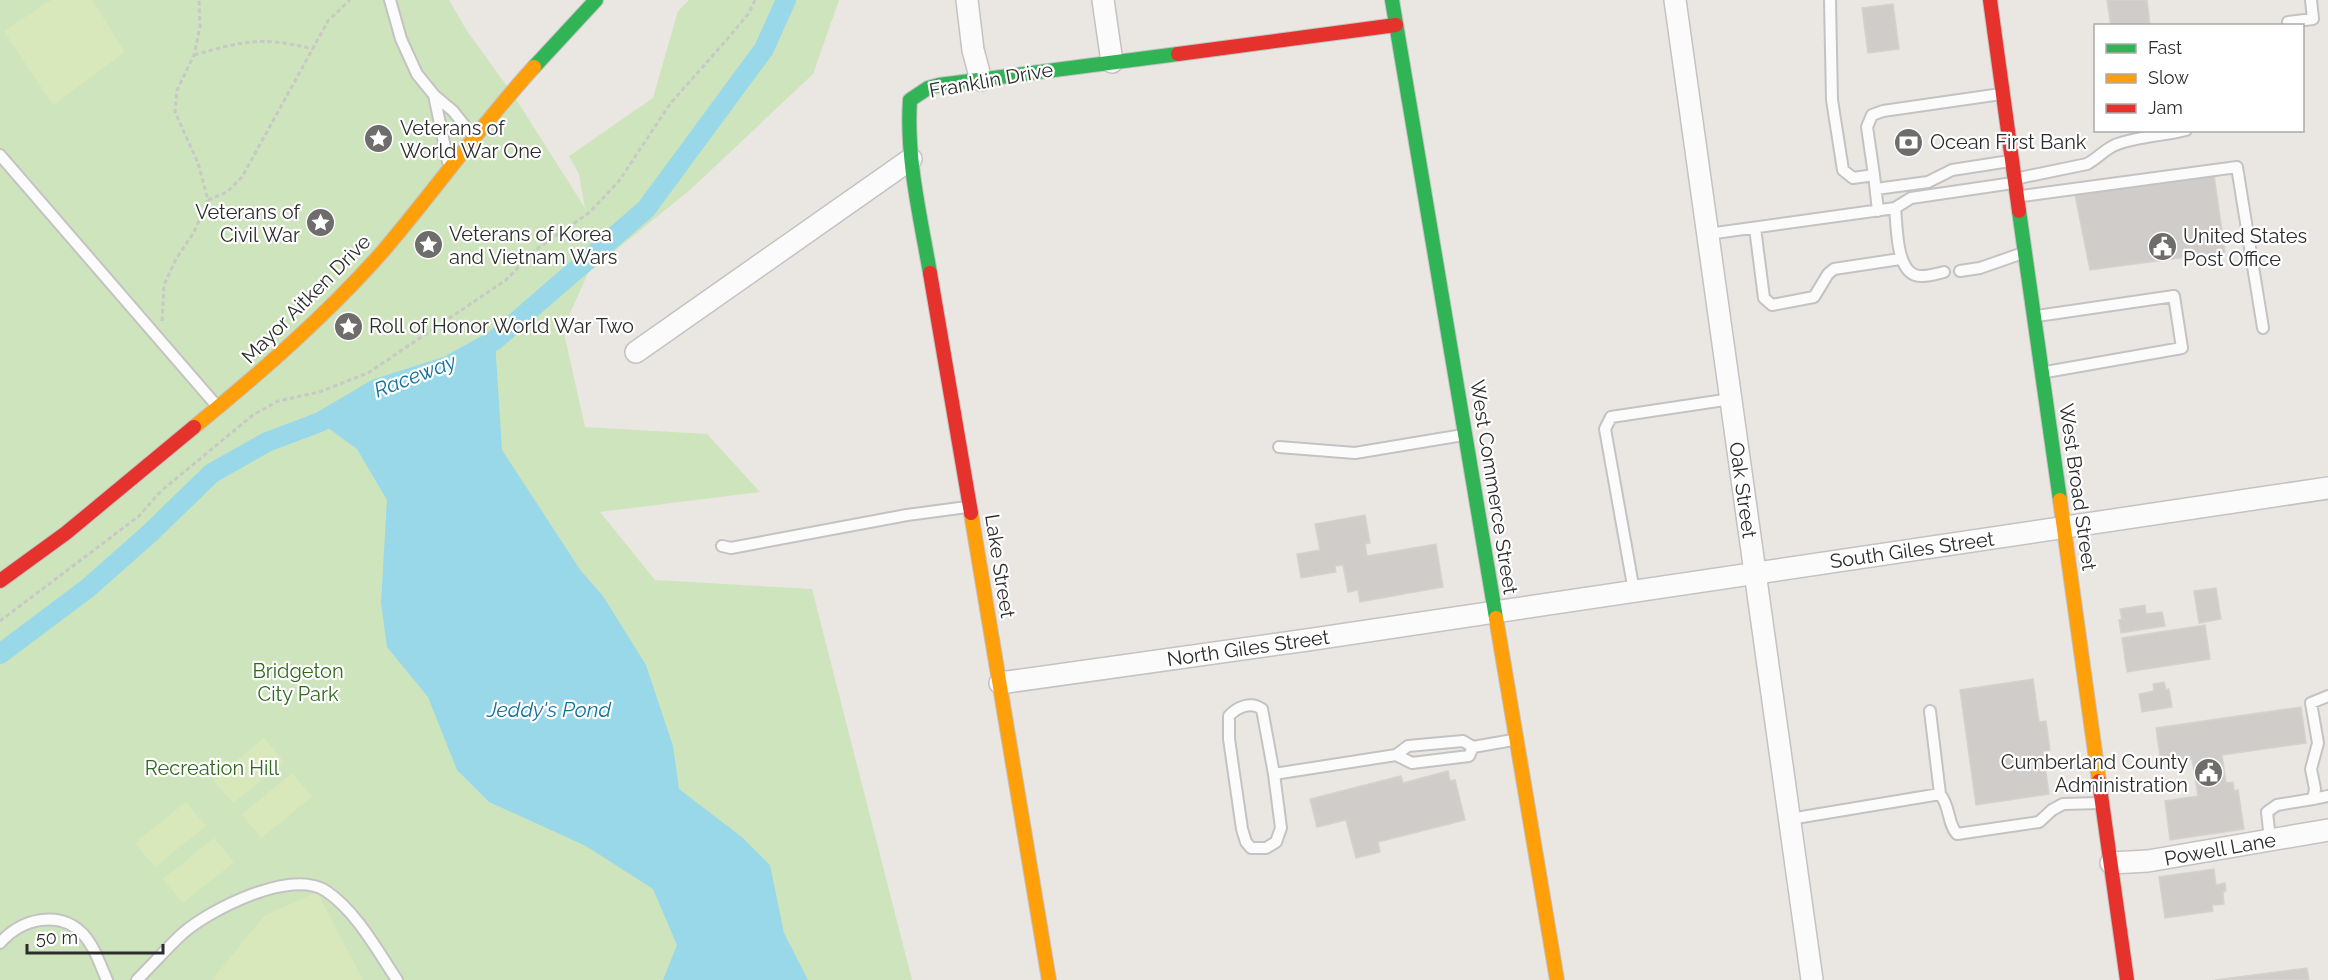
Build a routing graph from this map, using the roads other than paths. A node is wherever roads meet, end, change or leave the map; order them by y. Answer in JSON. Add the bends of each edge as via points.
{"nodes":[{"id":1,"x":390,"y":0,"type":"edge"},
{"id":2,"x":596,"y":0,"type":"edge"},
{"id":3,"x":967,"y":0,"type":"edge"},
{"id":4,"x":1103,"y":0,"type":"edge"},
{"id":5,"x":1395,"y":0,"type":"edge"},
{"id":6,"x":1675,"y":0,"type":"edge"},
{"id":7,"x":1830,"y":0,"type":"edge"},
{"id":8,"x":1990,"y":0,"type":"edge"},
{"id":9,"x":2311,"y":0,"type":"edge"},
{"id":10,"x":2288,"y":24,"type":"edge"},
{"id":11,"x":1396,"y":25,"type":"junction"},
{"id":12,"x":1112,"y":62,"type":"junction"},
{"id":13,"x":981,"y":80,"type":"junction"},
{"id":14,"x":2004,"y":94,"type":"junction"},
{"id":15,"x":434,"y":95,"type":"junction"},
{"id":16,"x":2176,"y":132,"type":"edge"},
{"id":17,"x":475,"y":138,"type":"junction"},
{"id":18,"x":0,"y":155,"type":"edge"},
{"id":19,"x":911,"y":159,"type":"junction"},
{"id":20,"x":2014,"y":161,"type":"junction"},
{"id":21,"x":449,"y":169,"type":"junction"},
{"id":22,"x":1874,"y":175,"type":"junction"},
{"id":23,"x":2017,"y":186,"type":"junction"},
{"id":24,"x":1876,"y":189,"type":"junction"},
{"id":25,"x":1895,"y":208,"type":"junction"},
{"id":26,"x":1878,"y":211,"type":"junction"},
{"id":27,"x":1755,"y":228,"type":"junction"},
{"id":28,"x":1708,"y":234,"type":"junction"},
{"id":29,"x":2026,"y":252,"type":"junction"},
{"id":30,"x":1900,"y":259,"type":"junction"},
{"id":31,"x":1960,"y":271,"type":"dead end"},
{"id":32,"x":1944,"y":273,"type":"dead end"},
{"id":33,"x":2035,"y":316,"type":"junction"},
{"id":34,"x":2263,"y":328,"type":"dead end"},
{"id":35,"x":636,"y":352,"type":"dead end"},
{"id":36,"x":2043,"y":372,"type":"junction"},
{"id":37,"x":1731,"y":399,"type":"junction"},
{"id":38,"x":219,"y":407,"type":"junction"},
{"id":39,"x":1466,"y":435,"type":"junction"},
{"id":40,"x":1279,"y":447,"type":"dead end"},
{"id":41,"x":2328,"y":488,"type":"edge"},
{"id":42,"x":970,"y":507,"type":"junction"},
{"id":43,"x":2064,"y":527,"type":"junction"},
{"id":44,"x":722,"y":546,"type":"dead end"},
{"id":45,"x":1755,"y":573,"type":"junction"},
{"id":46,"x":0,"y":581,"type":"edge"},
{"id":47,"x":1634,"y":591,"type":"junction"},
{"id":48,"x":1496,"y":612,"type":"junction"},
{"id":49,"x":1000,"y":683,"type":"junction"},
{"id":50,"x":2328,"y":696,"type":"edge"},
{"id":51,"x":1930,"y":711,"type":"dead end"},
{"id":52,"x":1517,"y":739,"type":"junction"},
{"id":53,"x":1443,"y":743,"type":"junction"},
{"id":54,"x":2323,"y":743,"type":"edge"},
{"id":55,"x":1473,"y":747,"type":"junction"},
{"id":56,"x":1396,"y":755,"type":"junction"},
{"id":57,"x":1445,"y":759,"type":"junction"},
{"id":58,"x":1274,"y":774,"type":"junction"},
{"id":59,"x":1940,"y":794,"type":"junction"},
{"id":60,"x":2328,"y":796,"type":"edge"},
{"id":61,"x":2313,"y":800,"type":"junction"},
{"id":62,"x":2102,"y":803,"type":"junction"},
{"id":63,"x":1790,"y":819,"type":"junction"},
{"id":64,"x":2328,"y":830,"type":"edge"},
{"id":65,"x":2270,"y":839,"type":"junction"},
{"id":66,"x":2111,"y":863,"type":"junction"},
{"id":67,"x":0,"y":943,"type":"edge"},
{"id":68,"x":107,"y":980,"type":"edge"},
{"id":69,"x":137,"y":980,"type":"edge"},
{"id":70,"x":397,"y":980,"type":"edge"},
{"id":71,"x":1049,"y":980,"type":"edge"},
{"id":72,"x":1557,"y":980,"type":"edge"},
{"id":73,"x":1812,"y":980,"type":"edge"},
{"id":74,"x":2127,"y":980,"type":"edge"}],
"edges":[{"from":1,"to":15,"type":"lane","via":[[413,65]]},
{"from":2,"to":17,"type":"main road","name":"Mayor Aitken Drive"},
{"from":3,"to":13,"type":"street"},
{"from":4,"to":12,"type":"street"},
{"from":5,"to":11,"type":"main road","name":"West Commerce Street"},
{"from":6,"to":28,"type":"street","name":"Oak Street"},
{"from":7,"to":22,"type":"lane","via":[[1832,100],[1843,170],[1852,178]]},
{"from":8,"to":14,"type":"main road","name":"West Broad Street"},
{"from":9,"to":10,"type":"lane","via":[[2313,19]]},
{"from":11,"to":12,"type":"main road","name":"Franklin Drive"},
{"from":11,"to":39,"type":"main road","name":"West Commerce Street"},
{"from":12,"to":13,"type":"main road","name":"Franklin Drive"},
{"from":13,"to":19,"type":"main road","name":"Franklin Drive","via":[[928,88],[910,100]]},
{"from":14,"to":20,"type":"main road","name":"West Broad Street"},
{"from":14,"to":22,"type":"lane","via":[[1872,115],[1867,127]]},
{"from":15,"to":17,"type":"lane"},
{"from":15,"to":21,"type":"lane"},
{"from":16,"to":23,"type":"lane","via":[[2117,144],[2087,164]]},
{"from":17,"to":21,"type":"main road","name":"Mayor Aitken Drive"},
{"from":18,"to":38,"type":"lane"},
{"from":19,"to":35,"type":"street"},
{"from":19,"to":42,"type":"main road","name":"Lake Street"},
{"from":20,"to":23,"type":"main road","name":"West Broad Street"},
{"from":20,"to":24,"type":"lane","via":[[1952,170],[1928,182]]},
{"from":21,"to":38,"type":"main road","name":"Mayor Aitken Drive","via":[[383,251],[341,295]]},
{"from":22,"to":24,"type":"lane"},
{"from":23,"to":25,"type":"lane","via":[[1911,198]]},
{"from":23,"to":29,"type":"main road","name":"West Broad Street"},
{"from":23,"to":34,"type":"lane","via":[[2237,167]]},
{"from":24,"to":26,"type":"lane"},
{"from":25,"to":26,"type":"lane"},
{"from":25,"to":30,"type":"lane"},
{"from":26,"to":27,"type":"lane"},
{"from":27,"to":28,"type":"lane"},
{"from":27,"to":30,"type":"lane","via":[[1764,298],[1772,305],[1814,297],[1834,269]]},
{"from":28,"to":37,"type":"street","name":"Oak Street"},
{"from":29,"to":31,"type":"lane"},
{"from":29,"to":33,"type":"main road","name":"West Broad Street"},
{"from":30,"to":32,"type":"lane","via":[[1914,275]]},
{"from":33,"to":36,"type":"main road","name":"West Broad Street"},
{"from":33,"to":36,"type":"lane","via":[[2174,296],[2182,348]]},
{"from":36,"to":43,"type":"main road","name":"West Broad Street"},
{"from":37,"to":45,"type":"street","name":"Oak Street"},
{"from":37,"to":47,"type":"lane","via":[[1611,417],[1605,429]]},
{"from":38,"to":46,"type":"main road","name":"Mayor Aitken Drive","via":[[66,533]]},
{"from":39,"to":40,"type":"lane","via":[[1355,453]]},
{"from":39,"to":48,"type":"main road","name":"West Commerce Street"},
{"from":41,"to":43,"type":"street","name":"South Giles Street"},
{"from":42,"to":44,"type":"lane","via":[[731,548]]},
{"from":42,"to":49,"type":"main road","name":"Lake Street"},
{"from":43,"to":45,"type":"street","name":"South Giles Street"},
{"from":43,"to":62,"type":"main road","name":"West Broad Street"},
{"from":45,"to":47,"type":"street","name":"South Giles Street"},
{"from":45,"to":63,"type":"street","name":"Oak Street"},
{"from":47,"to":48,"type":"street","name":"South Giles Street"},
{"from":48,"to":49,"type":"street","name":"North Giles Street"},
{"from":48,"to":52,"type":"main road","name":"West Commerce Street"},
{"from":49,"to":71,"type":"main road","name":"Lake Street"},
{"from":50,"to":54,"type":"lane","via":[[2311,703]]},
{"from":51,"to":59,"type":"lane"},
{"from":52,"to":55,"type":"lane"},
{"from":52,"to":72,"type":"main road","name":"West Commerce Street"},
{"from":53,"to":55,"type":"lane","via":[[1463,741]]},
{"from":53,"to":56,"type":"lane","via":[[1408,746]]},
{"from":53,"to":57,"type":"lane"},
{"from":54,"to":61,"type":"lane","via":[[2312,769]]},
{"from":55,"to":57,"type":"lane","via":[[1469,756]]},
{"from":56,"to":57,"type":"lane","via":[[1412,763]]},
{"from":56,"to":58,"type":"lane"},
{"from":58,"to":58,"type":"lane","via":[[1262,709],[1248,706],[1234,711],[1229,716],[1229,739],[1242,829],[1251,848],[1266,848],[1276,842],[1281,828]]},
{"from":59,"to":62,"type":"lane","via":[[1948,804],[1957,834],[2039,822],[2063,804]]},
{"from":59,"to":63,"type":"lane"},
{"from":60,"to":61,"type":"lane"},
{"from":61,"to":65,"type":"lane","via":[[2277,805],[2267,812]]},
{"from":62,"to":66,"type":"main road","name":"West Broad Street"},
{"from":63,"to":73,"type":"street","name":"Oak Street"},
{"from":64,"to":65,"type":"street","name":"Powell Lane"},
{"from":65,"to":66,"type":"street","name":"Powell Lane","via":[[2148,861]]},
{"from":66,"to":74,"type":"main road","name":"West Broad Street"},
{"from":67,"to":68,"type":"lane","via":[[8,933],[26,924],[45,919],[64,922],[82,934]]},
{"from":69,"to":70,"type":"lane","via":[[184,933],[227,906],[261,890],[300,885],[323,889],[344,906]]}]}
